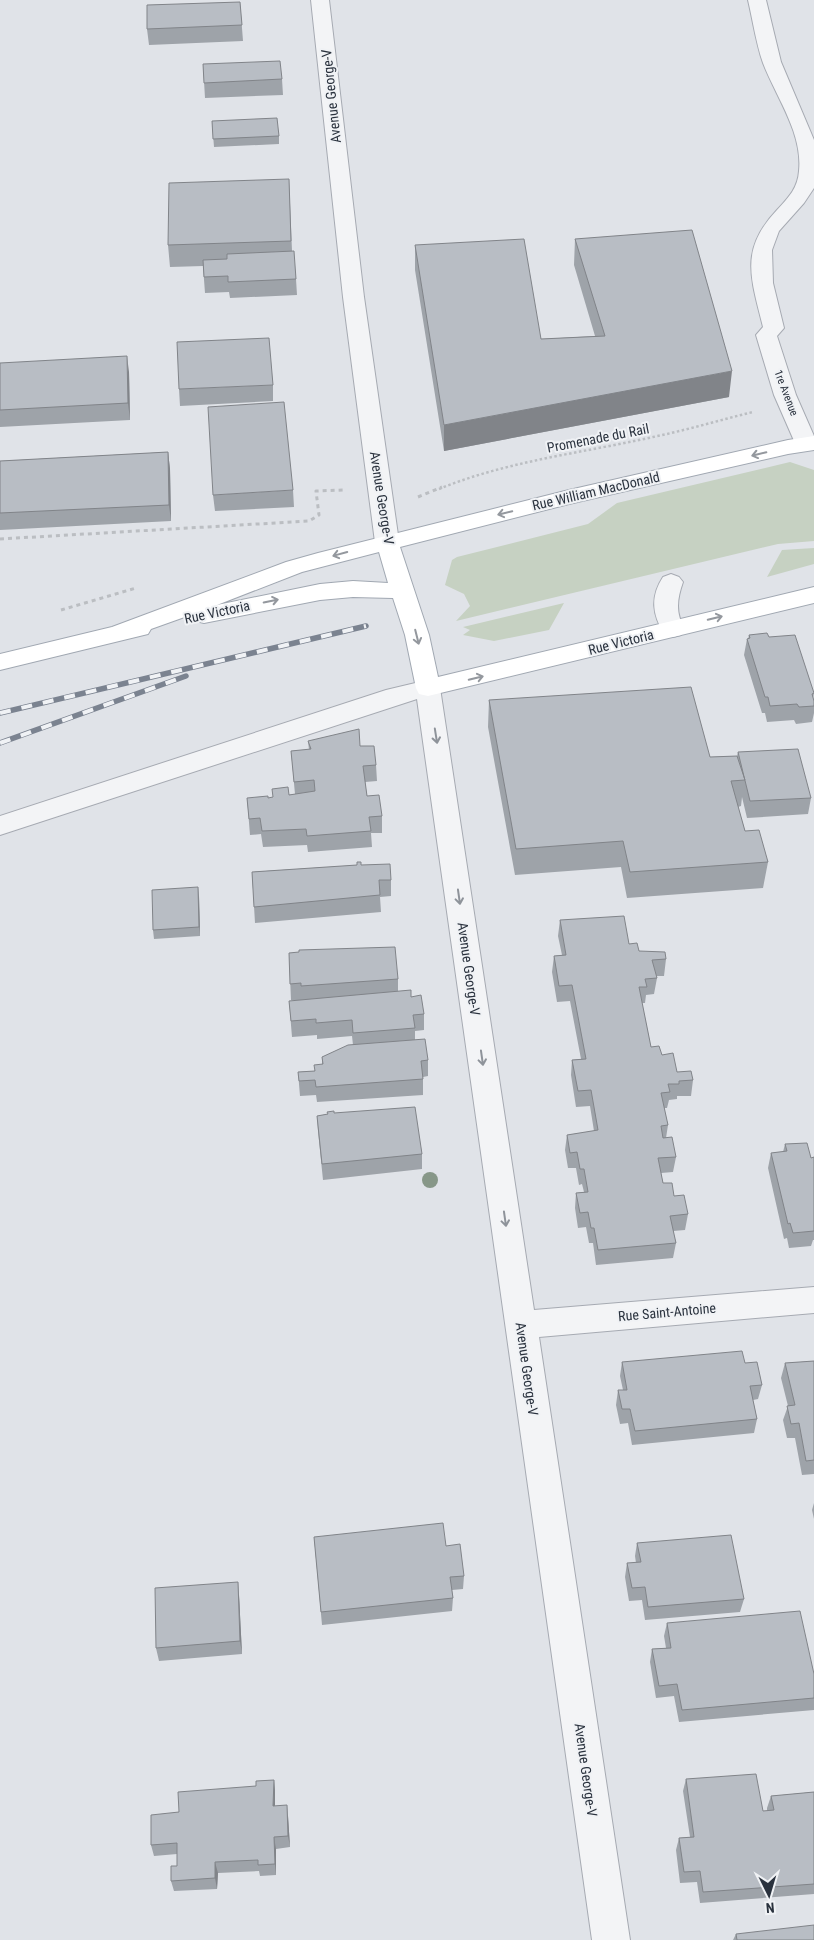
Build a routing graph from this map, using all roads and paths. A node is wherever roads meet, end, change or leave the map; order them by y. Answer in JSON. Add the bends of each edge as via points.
{"nodes":[{"id":1,"x":320,"y":0,"type":"edge"},
{"id":2,"x":757,"y":0,"type":"edge"},
{"id":3,"x":759,"y":410,"type":"dead end"},
{"id":4,"x":810,"y":443,"type":"edge"},
{"id":5,"x":442,"y":488,"type":"dead end"},
{"id":6,"x":346,"y":490,"type":"dead end"},
{"id":7,"x":0,"y":539,"type":"edge"},
{"id":8,"x":387,"y":542,"type":"junction"},
{"id":9,"x":671,"y":582,"type":"dead end"},
{"id":10,"x":814,"y":583,"type":"edge"},
{"id":11,"x":402,"y":591,"type":"junction"},
{"id":12,"x":814,"y":595,"type":"edge"},
{"id":13,"x":758,"y":608,"type":"junction"},
{"id":14,"x":672,"y":629,"type":"junction"},
{"id":15,"x":121,"y":632,"type":"junction"},
{"id":16,"x":0,"y":662,"type":"edge"},
{"id":17,"x":428,"y":688,"type":"junction"},
{"id":18,"x":0,"y":826,"type":"edge"},
{"id":19,"x":814,"y":1300,"type":"edge"},
{"id":20,"x":520,"y":1325,"type":"junction"},
{"id":21,"x":611,"y":1940,"type":"edge"}],
"edges":[{"from":1,"to":8,"type":"street","name":"Avenue George-V","via":[[349,266]]},
{"from":2,"to":4,"type":"street","name":"1re Avenue","via":[[774,67],[800,125],[808,156],[809,172],[805,187],[793,206],[774,225],[761,252],[763,284],[774,328],[766,335],[785,395]]},
{"from":3,"to":5,"type":"path","name":"Promenade du Rail","via":[[609,447],[526,463],[463,479]]},
{"from":4,"to":8,"type":"main road","name":"Rue William MacDonald","one_way":true},
{"from":6,"to":7,"type":"path","via":[[316,491],[319,516],[309,520]]},
{"from":8,"to":11,"type":"main road","name":"Avenue George-V"},
{"from":8,"to":15,"type":"main road","name":"Rue Victoria","one_way":true,"via":[[294,567]]},
{"from":9,"to":14,"type":"street","via":[[664,610]]},
{"from":10,"to":13,"type":"main road"},
{"from":15,"to":11,"type":"main road","name":"Rue Victoria","one_way":true,"via":[[320,592],[353,589]]},
{"from":11,"to":17,"type":"main road","name":"Avenue George-V","one_way":true,"via":[[417,635]]},
{"from":12,"to":13,"type":"main road","name":"Rue Victoria"},
{"from":14,"to":13,"type":"main road","name":"Rue Victoria","one_way":true},
{"from":17,"to":14,"type":"main road","name":"Rue Victoria","one_way":true},
{"from":15,"to":16,"type":"main road","name":"Rue Victoria"},
{"from":17,"to":18,"type":"street","via":[[395,696]]},
{"from":17,"to":20,"type":"street","name":"Avenue George-V","one_way":true},
{"from":19,"to":20,"type":"street","name":"Rue Saint-Antoine"},
{"from":20,"to":21,"type":"street","name":"Avenue George-V"}]}
